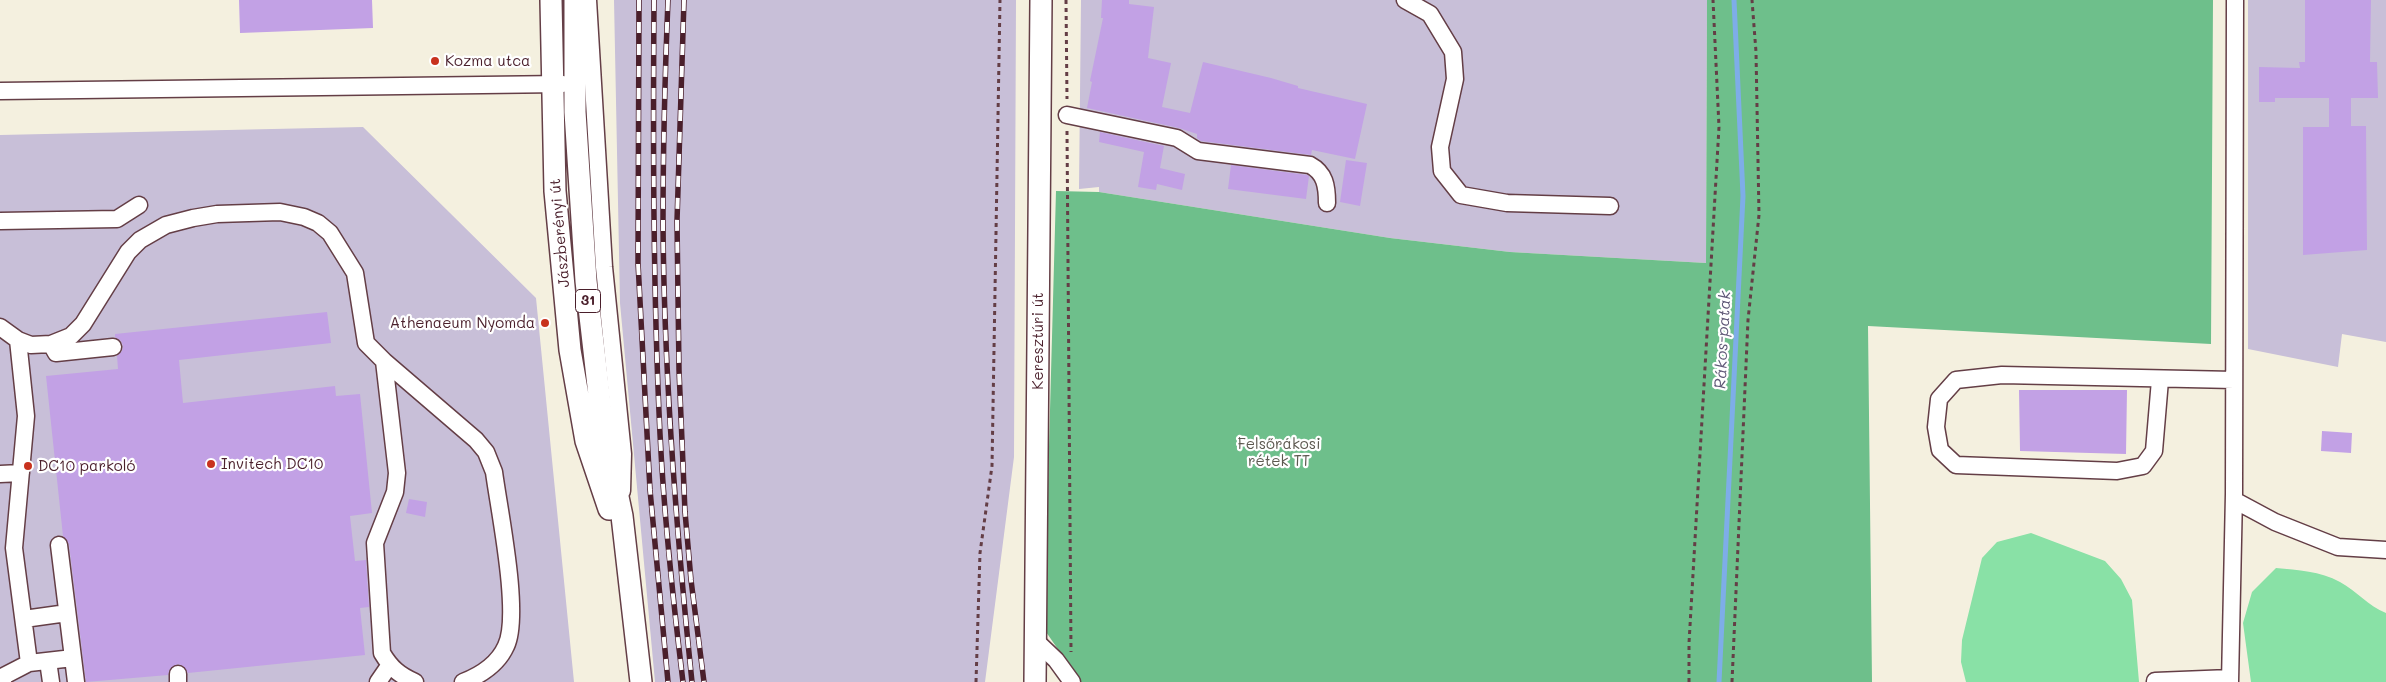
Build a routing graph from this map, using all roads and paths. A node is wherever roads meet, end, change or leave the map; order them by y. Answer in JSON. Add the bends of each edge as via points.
{"nodes":[{"id":1,"x":551,"y":0,"type":"edge"},
{"id":2,"x":575,"y":0,"type":"edge"},
{"id":3,"x":588,"y":0,"type":"edge"},
{"id":4,"x":1000,"y":0,"type":"edge"},
{"id":5,"x":1041,"y":0,"type":"edge"},
{"id":6,"x":1066,"y":0,"type":"edge"},
{"id":7,"x":1405,"y":0,"type":"edge"},
{"id":8,"x":1713,"y":0,"type":"edge"},
{"id":9,"x":1752,"y":0,"type":"edge"},
{"id":10,"x":2235,"y":0,"type":"edge"},
{"id":11,"x":551,"y":84,"type":"junction"},
{"id":12,"x":575,"y":84,"type":"junction"},
{"id":13,"x":0,"y":91,"type":"edge"},
{"id":14,"x":1067,"y":115,"type":"junction"},
{"id":15,"x":1327,"y":202,"type":"dead end"},
{"id":16,"x":139,"y":205,"type":"dead end"},
{"id":17,"x":1610,"y":206,"type":"dead end"},
{"id":18,"x":0,"y":221,"type":"edge"},
{"id":19,"x":0,"y":327,"type":"edge"},
{"id":20,"x":18,"y":340,"type":"junction"},
{"id":21,"x":51,"y":344,"type":"junction"},
{"id":22,"x":113,"y":348,"type":"dead end"},
{"id":23,"x":384,"y":361,"type":"junction"},
{"id":24,"x":2160,"y":380,"type":"junction"},
{"id":25,"x":2234,"y":380,"type":"junction"},
{"id":26,"x":21,"y":472,"type":"junction"},
{"id":27,"x":0,"y":474,"type":"edge"},
{"id":28,"x":2234,"y":500,"type":"junction"},
{"id":29,"x":622,"y":516,"type":"junction"},
{"id":30,"x":59,"y":545,"type":"dead end"},
{"id":31,"x":2386,"y":550,"type":"edge"},
{"id":32,"x":630,"y":577,"type":"junction"},
{"id":33,"x":67,"y":613,"type":"junction"},
{"id":34,"x":24,"y":619,"type":"junction"},
{"id":35,"x":1037,"y":642,"type":"junction"},
{"id":36,"x":72,"y":658,"type":"junction"},
{"id":37,"x":48,"y":661,"type":"junction"},
{"id":38,"x":29,"y":663,"type":"junction"},
{"id":39,"x":389,"y":666,"type":"junction"},
{"id":40,"x":2230,"y":680,"type":"edge"},
{"id":41,"x":1071,"y":681,"type":"edge"},
{"id":42,"x":2155,"y":681,"type":"dead end"},
{"id":43,"x":3,"y":682,"type":"edge"},
{"id":44,"x":51,"y":682,"type":"edge"},
{"id":45,"x":76,"y":682,"type":"edge"},
{"id":46,"x":378,"y":682,"type":"edge"},
{"id":47,"x":415,"y":682,"type":"edge"},
{"id":48,"x":463,"y":682,"type":"edge"},
{"id":49,"x":641,"y":682,"type":"edge"},
{"id":50,"x":976,"y":682,"type":"edge"},
{"id":51,"x":1035,"y":682,"type":"edge"},
{"id":52,"x":1690,"y":682,"type":"edge"},
{"id":53,"x":1732,"y":682,"type":"edge"}],
"edges":[{"from":1,"to":11,"type":"main road","name":"Jászberényi út","number":"31"},
{"from":2,"to":12,"type":"main road","name":"Jászberényi út","number":"31"},
{"from":3,"to":29,"type":"street","name":"Jászberényi út","via":[[604,267],[623,454]]},
{"from":4,"to":50,"type":"path","via":[[992,466],[980,553]]},
{"from":5,"to":35,"type":"main road","name":"Keresztúri út"},
{"from":6,"to":14,"type":"path"},
{"from":7,"to":17,"type":"street","via":[[1430,14],[1453,52],[1455,79],[1440,147],[1442,171],[1461,195],[1507,203]]},
{"from":8,"to":52,"type":"path","via":[[1719,127],[1689,643]]},
{"from":9,"to":53,"type":"path","via":[[1759,215],[1748,320]]},
{"from":10,"to":25,"type":"street"},
{"from":11,"to":12,"type":"street"},
{"from":11,"to":13,"type":"street"},
{"from":11,"to":32,"type":"main road","name":"Jászberényi út","number":"31","via":[[555,191],[578,400],[586,441]]},
{"from":12,"to":29,"type":"main road","name":"Jászberényi út","number":"31","via":[[592,341],[602,421]]},
{"from":14,"to":15,"type":"street","via":[[1178,138],[1198,151],[1310,165],[1320,170],[1327,188]]},
{"from":14,"to":41,"type":"path"},
{"from":16,"to":18,"type":"street","via":[[117,219]]},
{"from":19,"to":20,"type":"street"},
{"from":20,"to":21,"type":"street"},
{"from":20,"to":26,"type":"street","via":[[26,416]]},
{"from":21,"to":22,"type":"street","via":[[56,353]]},
{"from":21,"to":23,"type":"street","via":[[77,331],[124,257],[154,231],[166,225],[217,214],[280,212],[318,223],[339,245],[359,287],[366,342]]},
{"from":23,"to":39,"type":"street","via":[[397,474],[395,492],[376,543],[382,653]]},
{"from":23,"to":48,"type":"street","via":[[476,440],[486,452],[494,472],[512,609],[510,633],[507,646],[496,662]]},
{"from":24,"to":24,"type":"street","via":[[2154,451],[2143,466],[2117,471],[1956,464],[1940,450],[1936,427],[1939,399],[1956,380],[2002,375]]},
{"from":24,"to":25,"type":"street"},
{"from":25,"to":28,"type":"street"},
{"from":26,"to":27,"type":"street"},
{"from":26,"to":34,"type":"street","via":[[14,548]]},
{"from":28,"to":31,"type":"street","via":[[2275,522],[2338,547]]},
{"from":28,"to":40,"type":"street"},
{"from":29,"to":32,"type":"main road","name":"Jászberényi út","number":"31"},
{"from":30,"to":33,"type":"street"},
{"from":32,"to":49,"type":"main road","name":"Jászberényi út","number":"31"},
{"from":33,"to":34,"type":"street"},
{"from":33,"to":36,"type":"street"},
{"from":34,"to":38,"type":"street"},
{"from":35,"to":41,"type":"street"},
{"from":35,"to":51,"type":"main road","name":"Keresztúri út"},
{"from":36,"to":37,"type":"street"},
{"from":36,"to":45,"type":"street"},
{"from":37,"to":38,"type":"street"},
{"from":37,"to":44,"type":"street"},
{"from":38,"to":43,"type":"street","via":[[2,677]]},
{"from":39,"to":46,"type":"street"},
{"from":39,"to":47,"type":"street"},
{"from":40,"to":42,"type":"street"}]}
